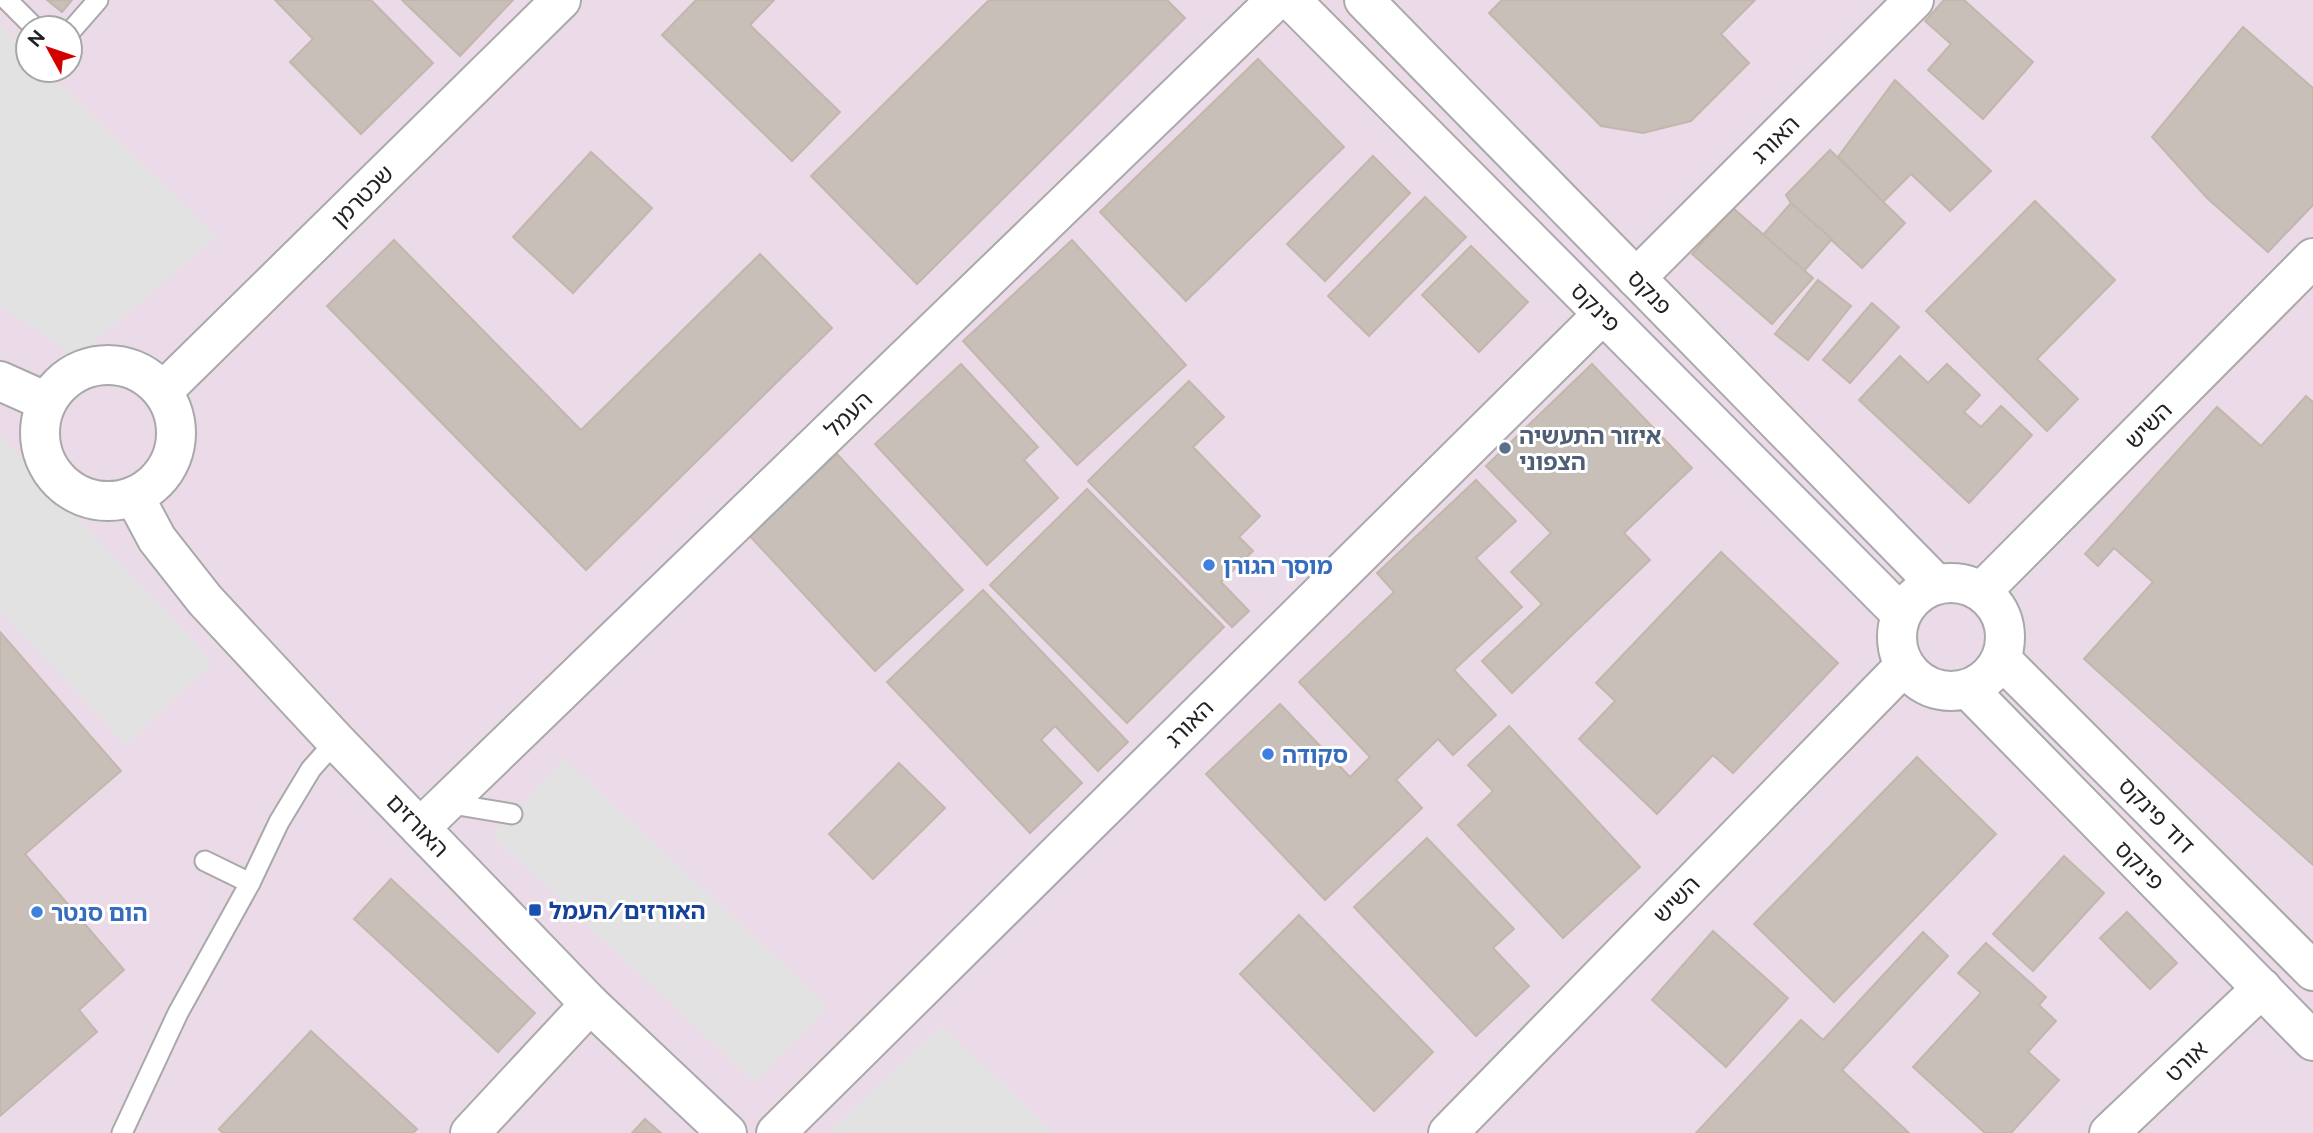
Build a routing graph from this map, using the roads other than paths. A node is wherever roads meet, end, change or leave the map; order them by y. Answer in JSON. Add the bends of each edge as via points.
{"nodes":[{"id":1,"x":7,"y":0,"type":"edge"},
{"id":2,"x":98,"y":0,"type":"edge"},
{"id":3,"x":561,"y":0,"type":"edge"},
{"id":4,"x":1276,"y":0,"type":"edge"},
{"id":5,"x":1291,"y":0,"type":"edge"},
{"id":6,"x":1364,"y":0,"type":"edge"},
{"id":7,"x":1914,"y":0,"type":"edge"},
{"id":8,"x":21,"y":14,"type":"edge"},
{"id":9,"x":84,"y":16,"type":"edge"},
{"id":10,"x":2313,"y":258,"type":"edge"},
{"id":11,"x":1636,"y":278,"type":"junction"},
{"id":12,"x":1603,"y":314,"type":"junction"},
{"id":13,"x":0,"y":382,"type":"edge"},
{"id":14,"x":163,"y":391,"type":"junction"},
{"id":15,"x":47,"y":402,"type":"junction"},
{"id":16,"x":134,"y":496,"type":"junction"},
{"id":17,"x":1936,"y":584,"type":"junction"},
{"id":18,"x":1982,"y":591,"type":"junction"},
{"id":19,"x":1901,"y":614,"type":"junction"},
{"id":20,"x":2001,"y":659,"type":"junction"},
{"id":21,"x":1904,"y":666,"type":"junction"},
{"id":22,"x":1968,"y":689,"type":"junction"},
{"id":23,"x":336,"y":741,"type":"junction"},
{"id":24,"x":512,"y":814,"type":"dead end"},
{"id":25,"x":433,"y":815,"type":"junction"},
{"id":26,"x":205,"y":860,"type":"dead end"},
{"id":27,"x":250,"y":883,"type":"junction"},
{"id":28,"x":2307,"y":955,"type":"edge"},
{"id":29,"x":2262,"y":988,"type":"junction"},
{"id":30,"x":590,"y":1003,"type":"junction"},
{"id":31,"x":2313,"y":1041,"type":"edge"},
{"id":32,"x":122,"y":1133,"type":"edge"},
{"id":33,"x":470,"y":1133,"type":"edge"},
{"id":34,"x":727,"y":1133,"type":"edge"},
{"id":35,"x":776,"y":1133,"type":"edge"},
{"id":36,"x":1448,"y":1133,"type":"edge"},
{"id":37,"x":2109,"y":1133,"type":"edge"}],
"edges":[{"from":1,"to":8,"type":"lane"},
{"from":2,"to":9,"type":"lane"},
{"from":3,"to":14,"type":"street","name":"שכטרמן"},
{"from":4,"to":25,"type":"street","name":"העמל"},
{"from":5,"to":12,"type":"street","name":"פינקס"},
{"from":6,"to":11,"type":"street","name":"פנקס"},
{"from":7,"to":11,"type":"street","name":"האורג"},
{"from":10,"to":18,"type":"street","name":"השיש"},
{"from":11,"to":17,"type":"street","name":"פנקס"},
{"from":12,"to":19,"type":"street","name":"פינקס"},
{"from":12,"to":35,"type":"street","name":"האורג"},
{"from":13,"to":15,"type":"street"},
{"from":14,"to":15,"type":"street","via":[[136,370],[102,364],[70,376]]},
{"from":14,"to":16,"type":"street","via":[[175,420],[174,451],[166,470]]},
{"from":15,"to":16,"type":"street","via":[[40,425],[41,448],[50,470],[66,487],[87,498],[111,501]]},
{"from":16,"to":23,"type":"street","name":"האורזים","via":[[158,539],[205,600]]},
{"from":17,"to":18,"type":"street","via":[[1965,584]]},
{"from":17,"to":19,"type":"street","via":[[1919,592]]},
{"from":18,"to":20,"type":"street","via":[[1996,605],[2003,622],[2006,641]]},
{"from":19,"to":21,"type":"street","via":[[1896,633]]},
{"from":20,"to":22,"type":"street","via":[[1984,680]]},
{"from":20,"to":28,"type":"street","name":"דוד פינקס"},
{"from":21,"to":22,"type":"street","via":[[1934,689]]},
{"from":21,"to":36,"type":"street","name":"השיש"},
{"from":22,"to":29,"type":"street","name":"פינקס"},
{"from":23,"to":25,"type":"street","name":"האורזים"},
{"from":23,"to":27,"type":"lane","via":[[312,769],[279,822]]},
{"from":24,"to":25,"type":"lane"},
{"from":25,"to":30,"type":"street","name":"האורזים"},
{"from":26,"to":27,"type":"lane"},
{"from":27,"to":32,"type":"lane","via":[[178,1013]]},
{"from":29,"to":31,"type":"street","name":"פינקס"},
{"from":29,"to":37,"type":"street","name":"אורט"},
{"from":30,"to":33,"type":"street"},
{"from":30,"to":34,"type":"street","name":"האורזים"}]}
